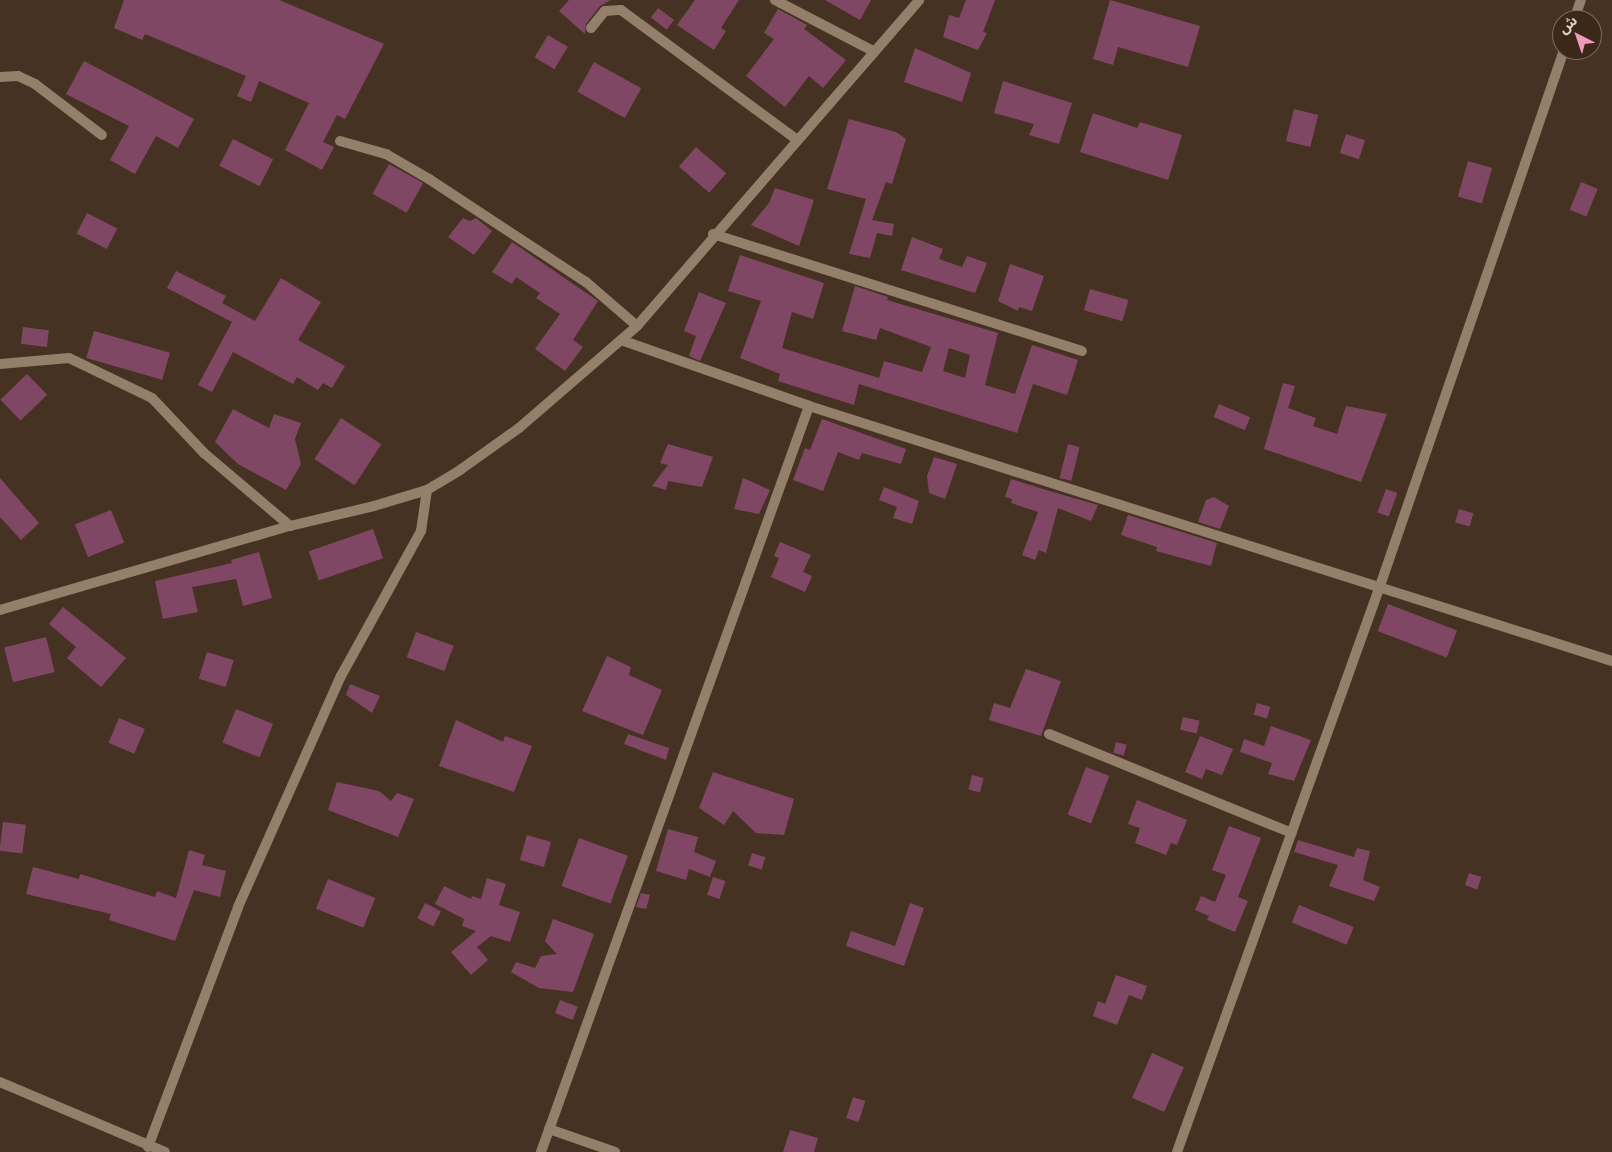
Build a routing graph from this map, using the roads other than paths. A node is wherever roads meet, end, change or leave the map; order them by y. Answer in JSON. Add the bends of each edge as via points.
{"nodes":[{"id":1,"x":775,"y":0,"type":"edge"},
{"id":2,"x":920,"y":0,"type":"edge"},
{"id":3,"x":591,"y":28,"type":"dead end"},
{"id":4,"x":873,"y":51,"type":"junction"},
{"id":5,"x":1561,"y":60,"type":"edge"},
{"id":6,"x":0,"y":77,"type":"edge"},
{"id":7,"x":102,"y":135,"type":"dead end"},
{"id":8,"x":796,"y":139,"type":"junction"},
{"id":9,"x":340,"y":141,"type":"dead end"},
{"id":10,"x":714,"y":234,"type":"junction"},
{"id":11,"x":637,"y":326,"type":"junction"},
{"id":12,"x":621,"y":340,"type":"junction"},
{"id":13,"x":1082,"y":350,"type":"dead end"},
{"id":14,"x":0,"y":364,"type":"edge"},
{"id":15,"x":809,"y":406,"type":"junction"},
{"id":16,"x":427,"y":490,"type":"junction"},
{"id":17,"x":290,"y":526,"type":"junction"},
{"id":18,"x":1380,"y":586,"type":"junction"},
{"id":19,"x":0,"y":610,"type":"edge"},
{"id":20,"x":1612,"y":661,"type":"edge"},
{"id":21,"x":1049,"y":734,"type":"dead end"},
{"id":22,"x":1292,"y":833,"type":"junction"},
{"id":23,"x":0,"y":1082,"type":"edge"},
{"id":24,"x":549,"y":1129,"type":"junction"},
{"id":25,"x":148,"y":1147,"type":"junction"},
{"id":26,"x":165,"y":1152,"type":"edge"},
{"id":27,"x":541,"y":1152,"type":"edge"},
{"id":28,"x":615,"y":1152,"type":"edge"},
{"id":29,"x":1177,"y":1152,"type":"edge"}],
"edges":[{"from":1,"to":4,"type":"street"},
{"from":2,"to":4,"type":"street"},
{"from":3,"to":8,"type":"street","via":[[605,11],[621,10]]},
{"from":4,"to":8,"type":"street"},
{"from":5,"to":18,"type":"street"},
{"from":6,"to":7,"type":"street","via":[[18,76],[35,84]]},
{"from":8,"to":10,"type":"street"},
{"from":9,"to":11,"type":"street","via":[[386,154],[429,178],[586,282]]},
{"from":10,"to":11,"type":"street"},
{"from":10,"to":13,"type":"street"},
{"from":11,"to":12,"type":"street"},
{"from":12,"to":15,"type":"street"},
{"from":12,"to":16,"type":"street","via":[[519,428]]},
{"from":14,"to":17,"type":"street","via":[[69,358],[152,398],[204,453]]},
{"from":15,"to":18,"type":"street"},
{"from":15,"to":24,"type":"street"},
{"from":16,"to":17,"type":"street"},
{"from":16,"to":25,"type":"street","via":[[421,531],[341,676],[238,907]]},
{"from":17,"to":19,"type":"street"},
{"from":18,"to":20,"type":"street"},
{"from":18,"to":22,"type":"street"},
{"from":21,"to":22,"type":"street"},
{"from":22,"to":29,"type":"street"},
{"from":23,"to":25,"type":"street"},
{"from":24,"to":27,"type":"street"},
{"from":24,"to":28,"type":"street"},
{"from":25,"to":26,"type":"street"}]}
